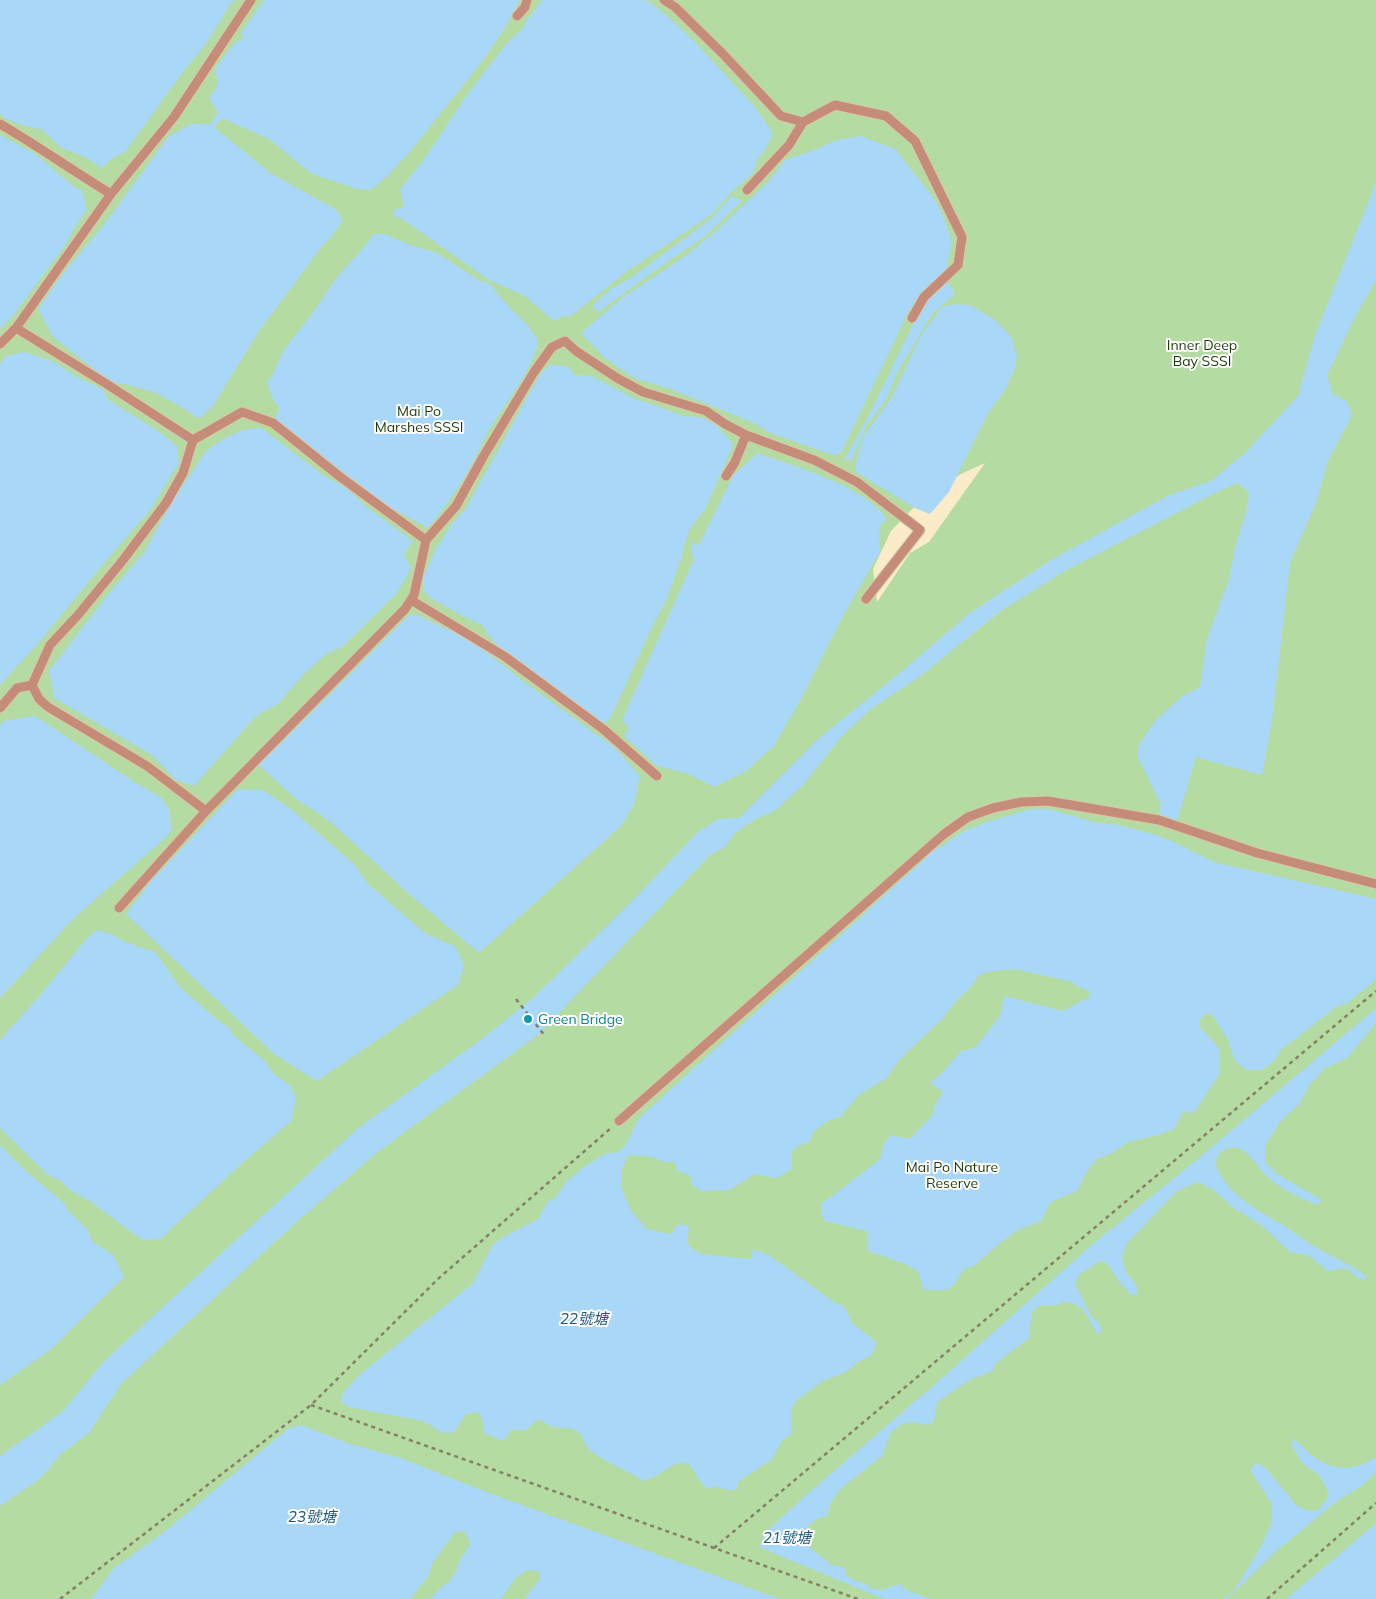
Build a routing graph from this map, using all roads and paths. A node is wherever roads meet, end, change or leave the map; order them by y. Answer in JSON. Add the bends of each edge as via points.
{"nodes":[{"id":1,"x":251,"y":0,"type":"edge"},
{"id":2,"x":527,"y":0,"type":"edge"},
{"id":3,"x":664,"y":0,"type":"edge"},
{"id":4,"x":517,"y":16,"type":"dead end"},
{"id":5,"x":803,"y":122,"type":"junction"},
{"id":6,"x":0,"y":124,"type":"edge"},
{"id":7,"x":747,"y":190,"type":"dead end"},
{"id":8,"x":112,"y":194,"type":"junction"},
{"id":9,"x":912,"y":318,"type":"dead end"},
{"id":10,"x":16,"y":328,"type":"junction"},
{"id":11,"x":0,"y":344,"type":"edge"},
{"id":12,"x":746,"y":435,"type":"junction"},
{"id":13,"x":193,"y":440,"type":"junction"},
{"id":14,"x":726,"y":476,"type":"dead end"},
{"id":15,"x":426,"y":540,"type":"junction"},
{"id":16,"x":866,"y":599,"type":"dead end"},
{"id":17,"x":411,"y":600,"type":"junction"},
{"id":18,"x":32,"y":685,"type":"junction"},
{"id":19,"x":0,"y":708,"type":"edge"},
{"id":20,"x":657,"y":776,"type":"dead end"},
{"id":21,"x":206,"y":812,"type":"junction"},
{"id":22,"x":1376,"y":884,"type":"edge"},
{"id":23,"x":119,"y":908,"type":"dead end"},
{"id":24,"x":1376,"y":991,"type":"edge"},
{"id":25,"x":516,"y":999,"type":"dead end"},
{"id":26,"x":545,"y":1036,"type":"dead end"},
{"id":27,"x":619,"y":1121,"type":"joint"},
{"id":28,"x":311,"y":1405,"type":"junction"},
{"id":29,"x":1376,"y":1503,"type":"edge"},
{"id":30,"x":714,"y":1548,"type":"junction"},
{"id":31,"x":62,"y":1599,"type":"edge"},
{"id":32,"x":858,"y":1599,"type":"edge"},
{"id":33,"x":1267,"y":1599,"type":"edge"}],
"edges":[{"from":1,"to":8,"type":"lane","via":[[174,117]]},
{"from":2,"to":4,"type":"lane"},
{"from":3,"to":5,"type":"lane","via":[[675,7],[781,116]]},
{"from":5,"to":7,"type":"lane","via":[[789,146]]},
{"from":5,"to":9,"type":"lane","via":[[835,105],[886,116],[916,141],[962,237],[958,266],[924,296]]},
{"from":6,"to":8,"type":"lane"},
{"from":8,"to":10,"type":"lane"},
{"from":10,"to":11,"type":"lane"},
{"from":10,"to":13,"type":"lane"},
{"from":12,"to":14,"type":"lane"},
{"from":12,"to":15,"type":"lane","via":[[706,411],[644,392],[617,378],[565,341],[552,347],[534,372],[456,506]]},
{"from":12,"to":16,"type":"lane","via":[[814,460],[857,482],[920,530]]},
{"from":13,"to":15,"type":"lane","via":[[242,412],[273,423]]},
{"from":13,"to":18,"type":"lane","via":[[183,472],[166,503],[78,615],[50,644]]},
{"from":15,"to":17,"type":"lane"},
{"from":17,"to":20,"type":"lane","via":[[504,656],[603,728]]},
{"from":17,"to":21,"type":"lane"},
{"from":18,"to":19,"type":"lane","via":[[17,688]]},
{"from":18,"to":21,"type":"lane","via":[[39,699],[48,707],[147,766]]},
{"from":21,"to":23,"type":"lane"},
{"from":22,"to":27,"type":"lane","via":[[1257,853],[1155,819],[1048,801],[993,808],[968,817],[944,834]]},
{"from":24,"to":30,"type":"path"},
{"from":25,"to":26,"type":"path"},
{"from":27,"to":28,"type":"path","via":[[439,1278]]},
{"from":28,"to":30,"type":"path"},
{"from":28,"to":31,"type":"path"},
{"from":29,"to":33,"type":"path"},
{"from":30,"to":32,"type":"path"}]}
